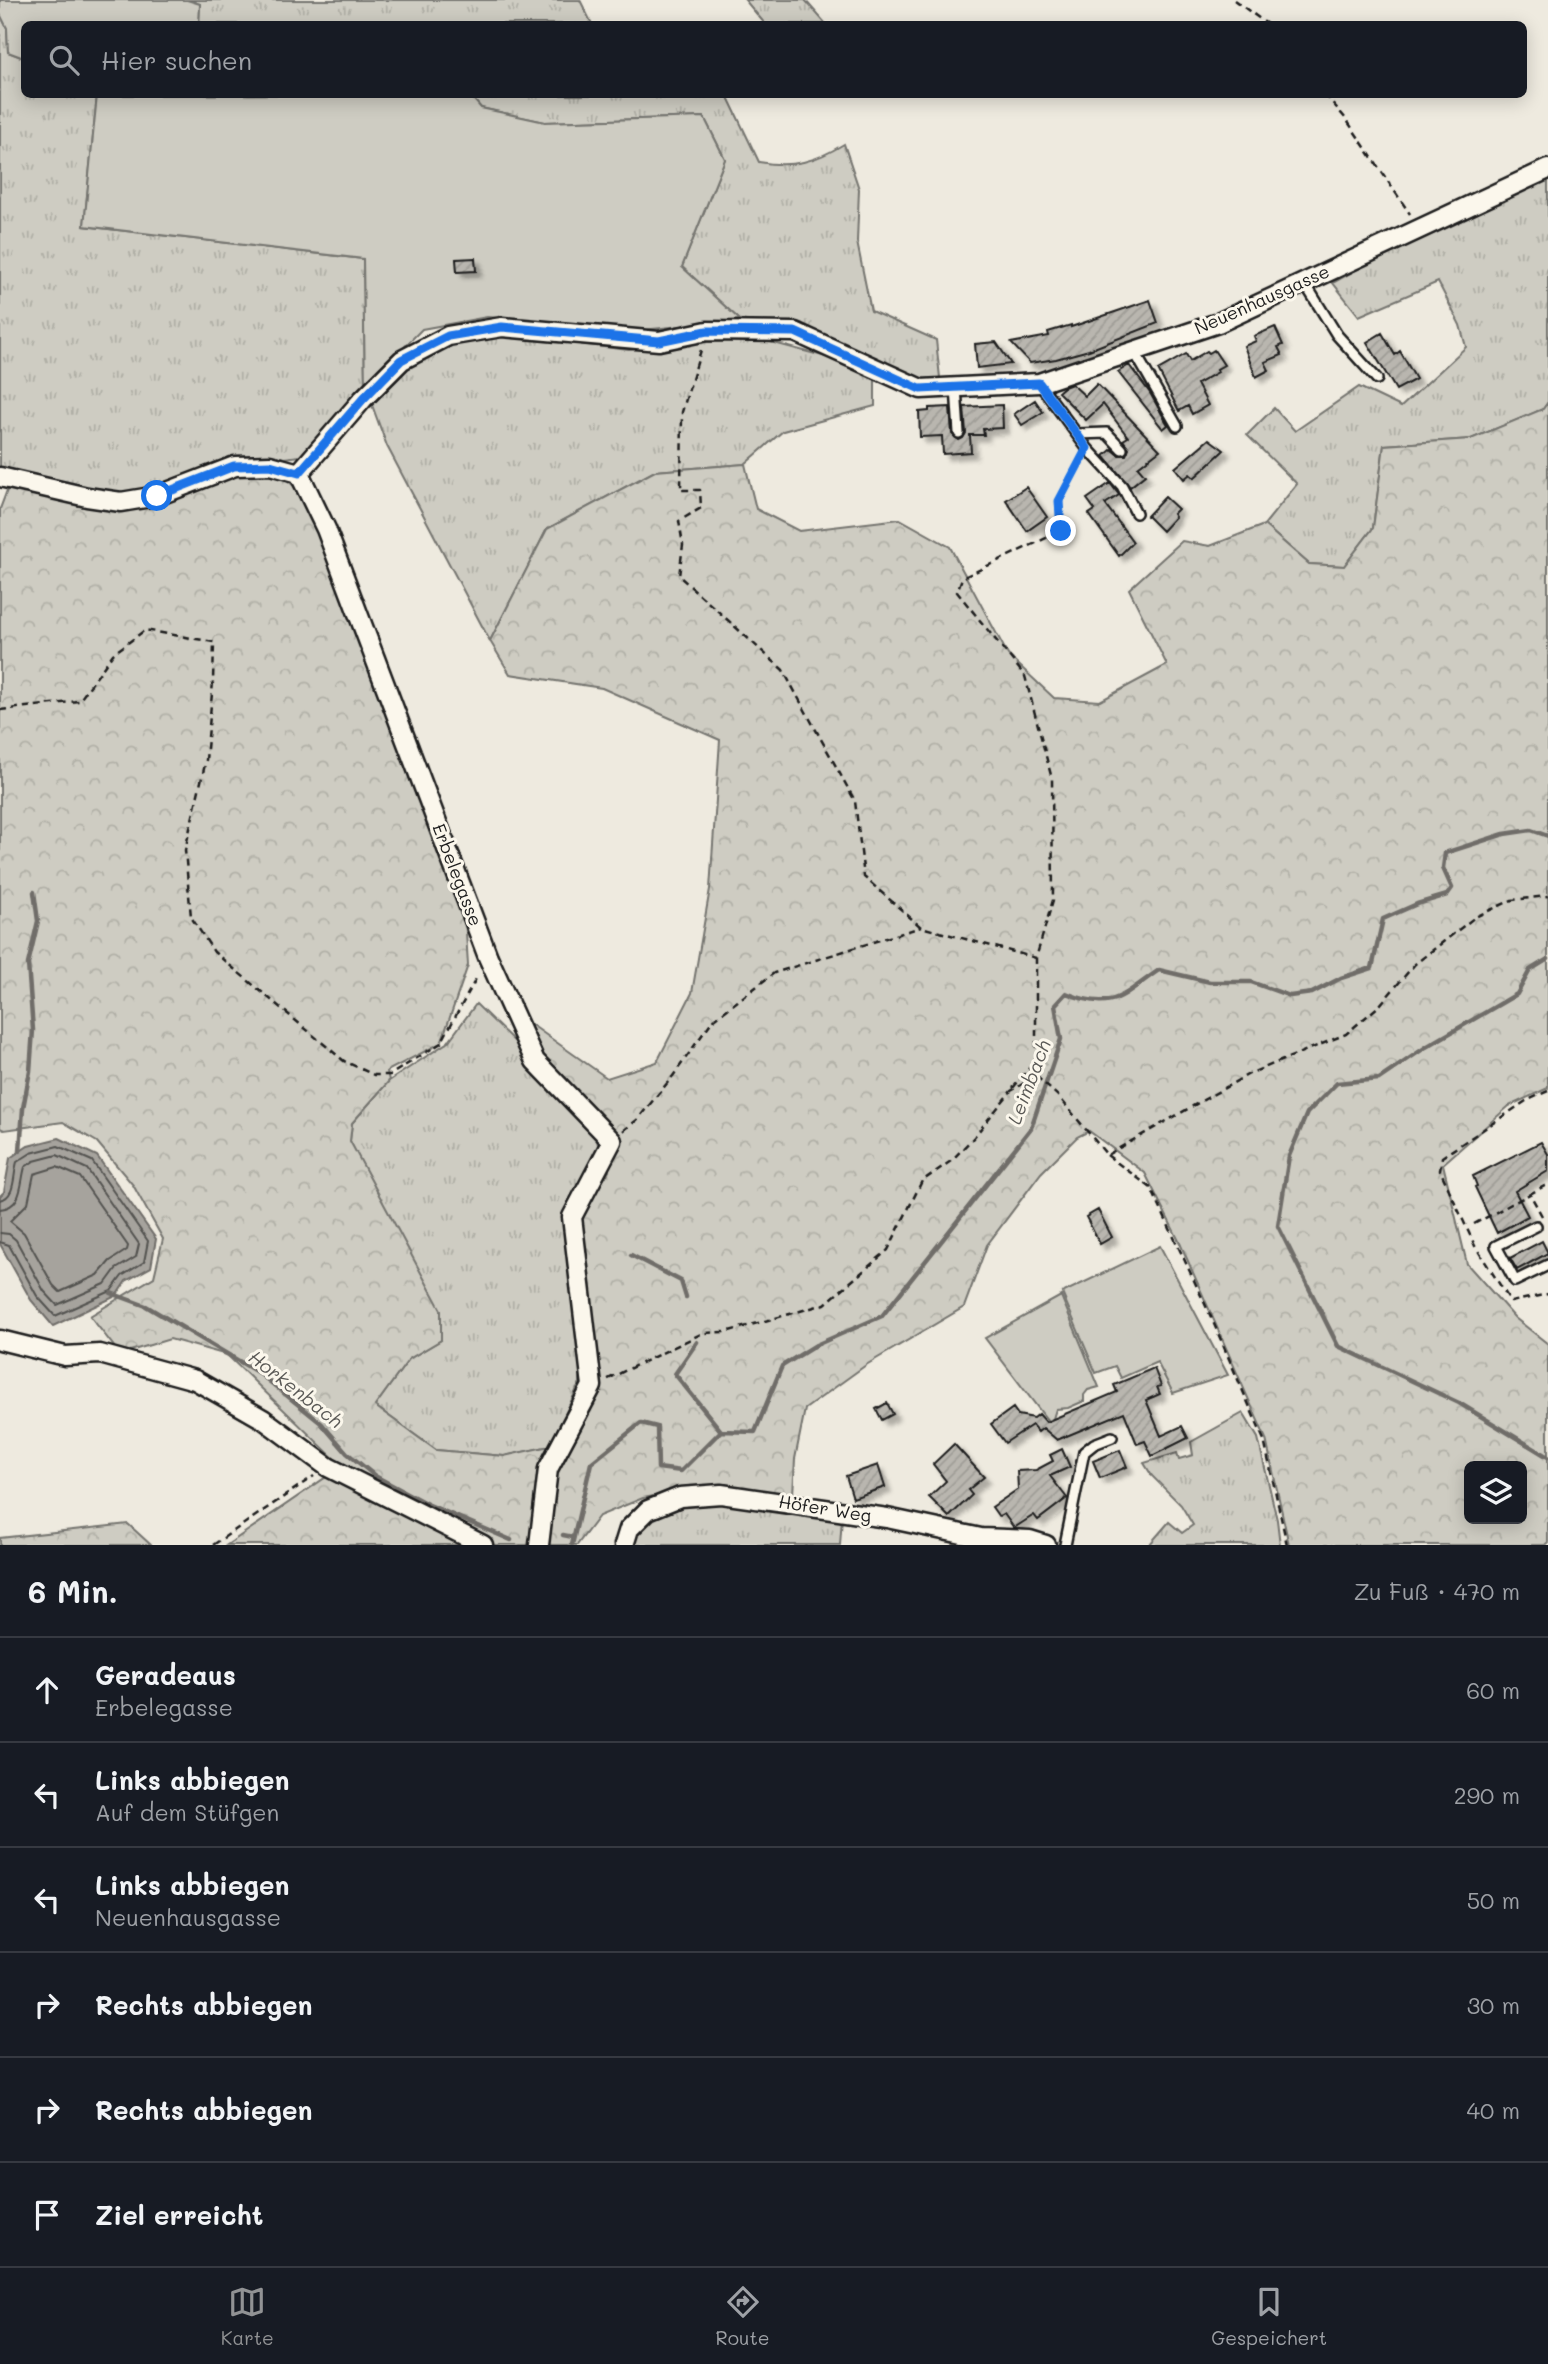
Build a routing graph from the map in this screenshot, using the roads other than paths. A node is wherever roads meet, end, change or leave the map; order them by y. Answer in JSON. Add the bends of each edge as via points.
{"nodes":[{"id":1,"x":1548,"y":169,"type":"edge"},
{"id":2,"x":1304,"y":282,"type":"junction"},
{"id":3,"x":1134,"y":351,"type":"junction"},
{"id":4,"x":1377,"y":379,"type":"dead end"},
{"id":5,"x":1039,"y":383,"type":"junction"},
{"id":6,"x":956,"y":387,"type":"junction"},
{"id":7,"x":1177,"y":426,"type":"dead end"},
{"id":8,"x":959,"y":433,"type":"dead end"},
{"id":9,"x":1077,"y":434,"type":"junction"},
{"id":10,"x":1122,"y":449,"type":"dead end"},
{"id":11,"x":299,"y":473,"type":"junction"},
{"id":12,"x":0,"y":477,"type":"edge"},
{"id":13,"x":1136,"y":513,"type":"dead end"},
{"id":14,"x":1540,"y":1222,"type":"road end"},
{"id":15,"x":1548,"y":1265,"type":"edge"},
{"id":16,"x":0,"y":1339,"type":"edge"},
{"id":17,"x":1112,"y":1437,"type":"dead end"},
{"id":18,"x":483,"y":1545,"type":"edge"},
{"id":19,"x":539,"y":1545,"type":"edge"},
{"id":20,"x":624,"y":1545,"type":"edge"},
{"id":21,"x":1046,"y":1545,"type":"edge"},
{"id":22,"x":1065,"y":1545,"type":"edge"}],
"edges":[{"from":1,"to":2,"type":"street","name":"Neuenhausgasse"},
{"from":2,"to":3,"type":"street","name":"Neuenhausgasse","via":[[1218,323]]},
{"from":2,"to":4,"type":"lane","via":[[1337,335]]},
{"from":3,"to":5,"type":"street","name":"Neuenhausgasse"},
{"from":3,"to":7,"type":"lane"},
{"from":5,"to":6,"type":"street","name":"Neuenhausgasse"},
{"from":5,"to":9,"type":"lane"},
{"from":6,"to":8,"type":"lane"},
{"from":6,"to":11,"type":"street","name":"Neuenhausgasse","via":[[920,389],[795,332],[707,331],[659,341],[502,327],[448,336],[401,360]]},
{"from":9,"to":10,"type":"lane","via":[[1107,433]]},
{"from":9,"to":13,"type":"lane","via":[[1122,486]]},
{"from":11,"to":12,"type":"street","via":[[270,465],[234,466],[157,496],[121,502]]},
{"from":11,"to":19,"type":"street","name":"Erbelegasse","via":[[326,529],[488,957],[535,1061],[612,1141],[572,1217],[592,1386],[548,1469]]},
{"from":14,"to":15,"type":"lane","via":[[1496,1246],[1515,1281]]},
{"from":16,"to":18,"type":"street","via":[[65,1356],[100,1354],[195,1380],[263,1419],[328,1467]]},
{"from":17,"to":22,"type":"lane","via":[[1084,1452]]},
{"from":20,"to":21,"type":"street","name":"Höfer Weg","via":[[629,1529],[648,1510],[680,1497],[721,1494]]}]}
